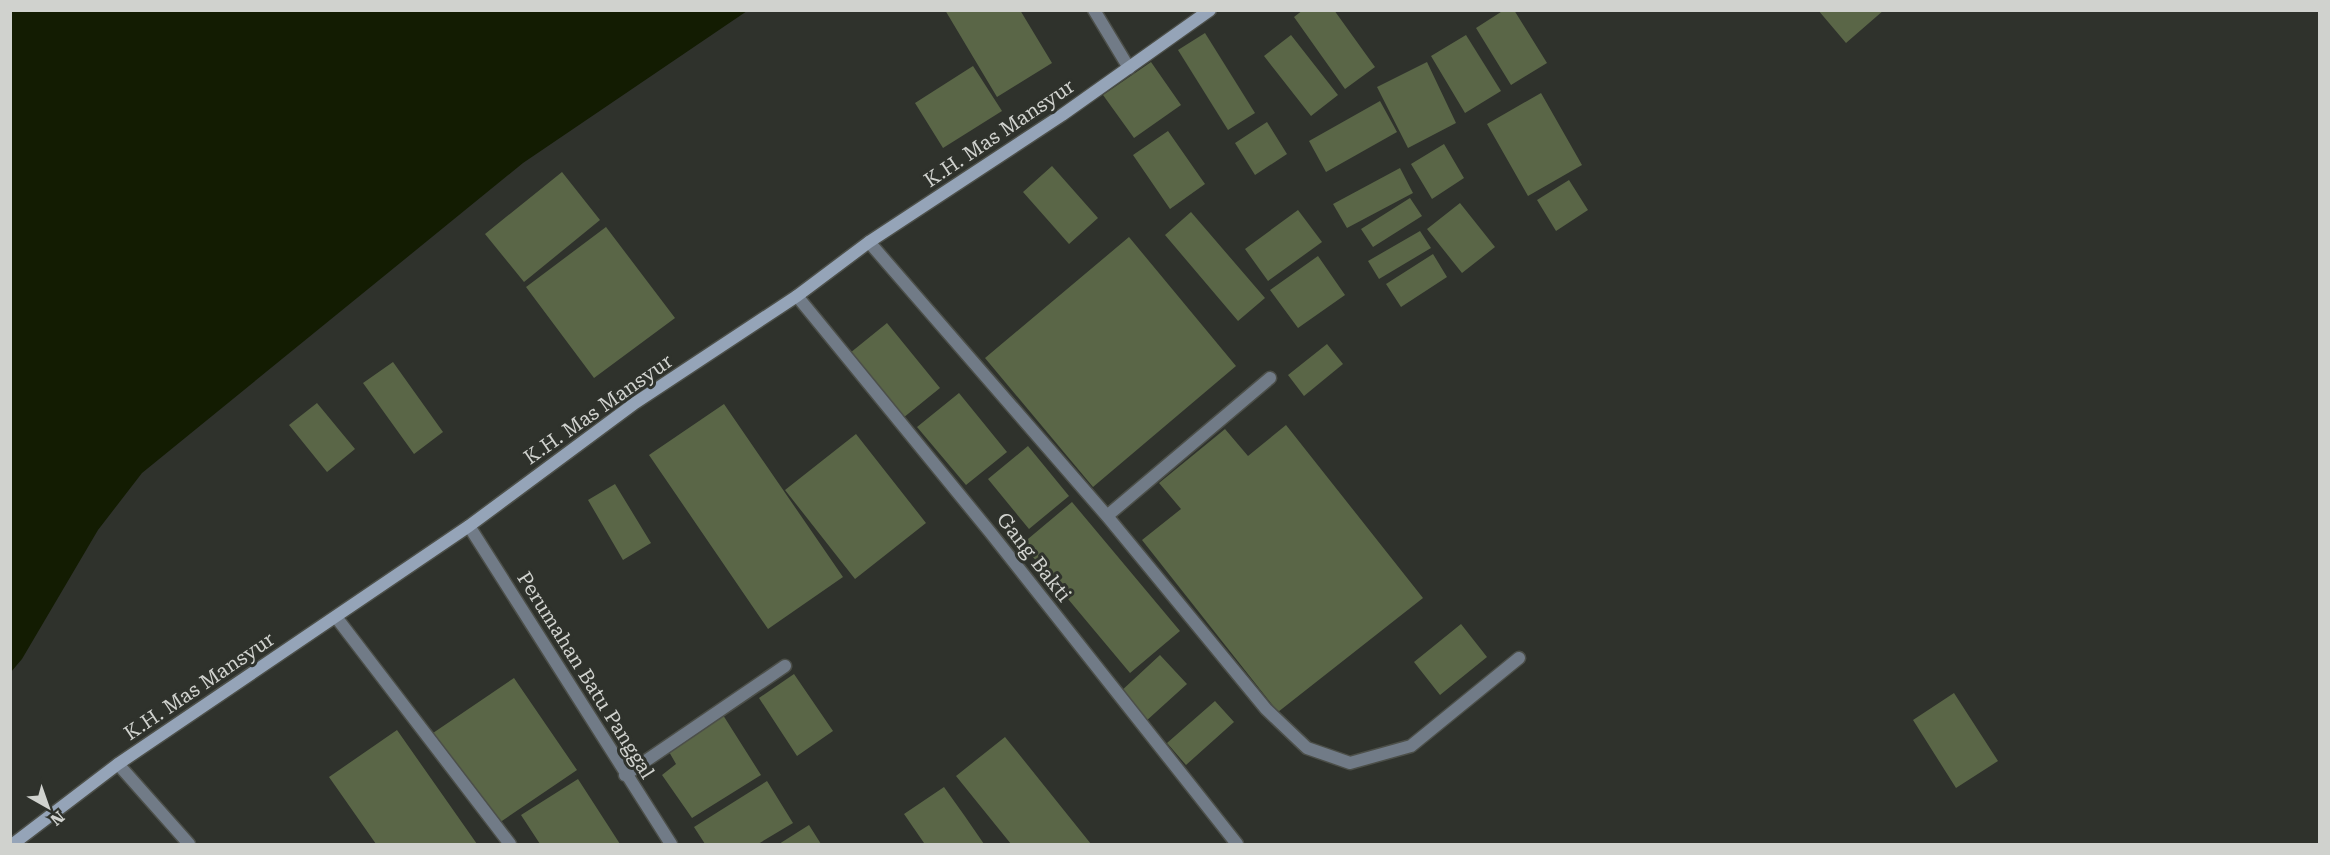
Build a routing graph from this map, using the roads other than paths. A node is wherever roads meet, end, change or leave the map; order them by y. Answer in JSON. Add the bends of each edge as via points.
{"nodes":[{"id":1,"x":1094,"y":10,"type":"edge"},
{"id":2,"x":1210,"y":10,"type":"edge"},
{"id":3,"x":1129,"y":68,"type":"junction"},
{"id":4,"x":869,"y":242,"type":"junction"},
{"id":5,"x":797,"y":296,"type":"junction"},
{"id":6,"x":1270,"y":378,"type":"dead end"},
{"id":7,"x":1107,"y":516,"type":"junction"},
{"id":8,"x":469,"y":526,"type":"junction"},
{"id":9,"x":336,"y":617,"type":"junction"},
{"id":10,"x":1519,"y":658,"type":"dead end"},
{"id":11,"x":785,"y":666,"type":"dead end"},
{"id":12,"x":118,"y":764,"type":"junction"},
{"id":13,"x":626,"y":775,"type":"junction"},
{"id":14,"x":13,"y":844,"type":"edge"},
{"id":15,"x":189,"y":844,"type":"edge"},
{"id":16,"x":510,"y":844,"type":"edge"},
{"id":17,"x":671,"y":844,"type":"edge"},
{"id":18,"x":1237,"y":844,"type":"edge"}],
"edges":[{"from":1,"to":3,"type":"street"},
{"from":2,"to":3,"type":"main road","name":"K.H. Mas Mansyur"},
{"from":3,"to":4,"type":"main road","name":"K.H. Mas Mansyur"},
{"from":4,"to":5,"type":"main road","name":"K.H. Mas Mansyur"},
{"from":4,"to":7,"type":"street"},
{"from":5,"to":8,"type":"main road","name":"K.H. Mas Mansyur","via":[[635,403]]},
{"from":5,"to":18,"type":"street","name":"Gang Bakti"},
{"from":6,"to":7,"type":"street"},
{"from":7,"to":10,"type":"street","via":[[1266,709],[1307,748],[1350,763],[1411,746]]},
{"from":8,"to":9,"type":"main road","name":"K.H. Mas Mansyur"},
{"from":8,"to":13,"type":"street","name":"Perumahan Batu Panggal"},
{"from":9,"to":12,"type":"main road","name":"K.H. Mas Mansyur"},
{"from":9,"to":16,"type":"street"},
{"from":11,"to":13,"type":"street"},
{"from":12,"to":14,"type":"main road","name":"K.H. Mas Mansyur"},
{"from":12,"to":15,"type":"street"},
{"from":13,"to":17,"type":"street","name":"Perumahan Batu Panggal"}]}
